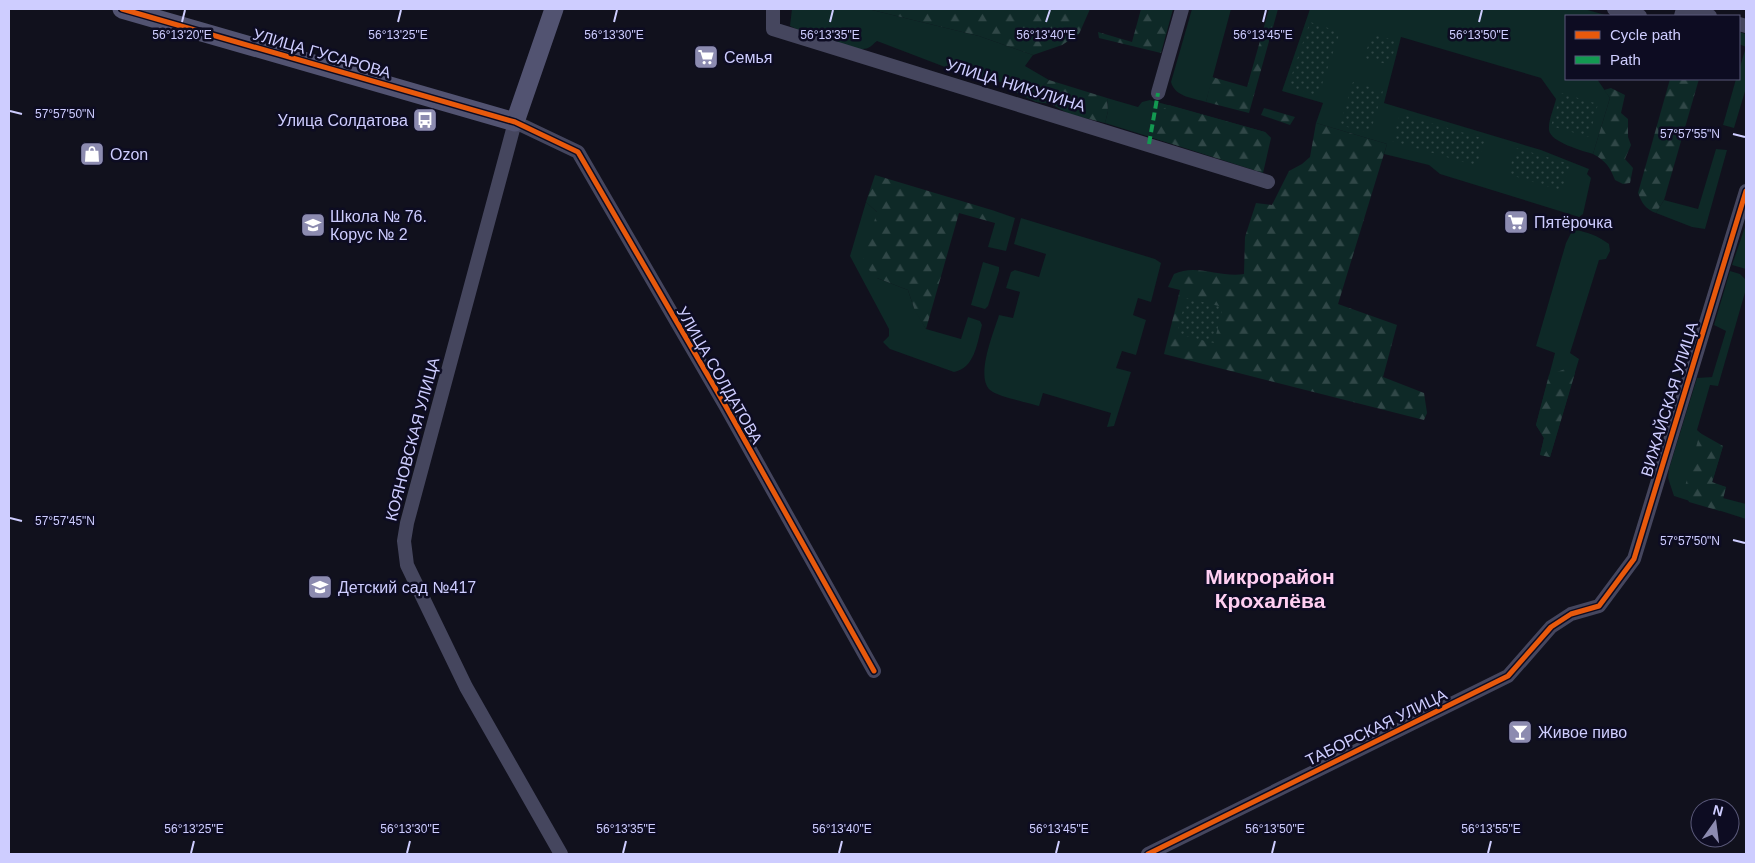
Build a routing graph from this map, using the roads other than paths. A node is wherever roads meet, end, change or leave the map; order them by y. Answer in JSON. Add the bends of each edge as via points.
{"nodes":[{"id":1,"x":122,"y":9,"type":"edge"},
{"id":2,"x":554,"y":9,"type":"edge"},
{"id":3,"x":772,"y":9,"type":"edge"},
{"id":4,"x":1182,"y":9,"type":"edge"},
{"id":5,"x":1614,"y":9,"type":"edge"},
{"id":6,"x":145,"y":12,"type":"edge"},
{"id":7,"x":1636,"y":15,"type":"edge"},
{"id":8,"x":1681,"y":15,"type":"edge"},
{"id":9,"x":1706,"y":15,"type":"edge"},
{"id":10,"x":1158,"y":93,"type":"dead end"},
{"id":11,"x":516,"y":122,"type":"junction"},
{"id":12,"x":1268,"y":182,"type":"dead end"},
{"id":13,"x":1746,"y":191,"type":"edge"},
{"id":14,"x":1599,"y":606,"type":"joint"},
{"id":15,"x":874,"y":671,"type":"dead end"},
{"id":16,"x":561,"y":854,"type":"edge"},
{"id":17,"x":1148,"y":854,"type":"edge"}],
"edges":[{"from":1,"to":6,"type":"street","name":"УЛИЦА ГУСАРОВА"},
{"from":2,"to":11,"type":"street"},
{"from":3,"to":12,"type":"street","name":"УЛИЦА НИКУЛИНА","via":[[773,29]]},
{"from":4,"to":10,"type":"street"},
{"from":5,"to":7,"type":"street"},
{"from":6,"to":11,"type":"street","name":"УЛИЦА ГУСАРОВА"},
{"from":8,"to":9,"type":"street","via":[[1683,9]]},
{"from":11,"to":15,"type":"street","name":"УЛИЦА СОЛДАТОВА","via":[[578,152]]},
{"from":11,"to":16,"type":"street","name":"КОЯНОВСКАЯ УЛИЦА","via":[[404,541],[407,565],[466,687]]},
{"from":13,"to":14,"type":"street","name":"ВИЖАЙСКАЯ УЛИЦА","via":[[1634,559]]},
{"from":14,"to":17,"type":"street","name":"ТАБОРСКАЯ УЛИЦА","via":[[1571,614],[1551,627],[1508,676]]}]}
